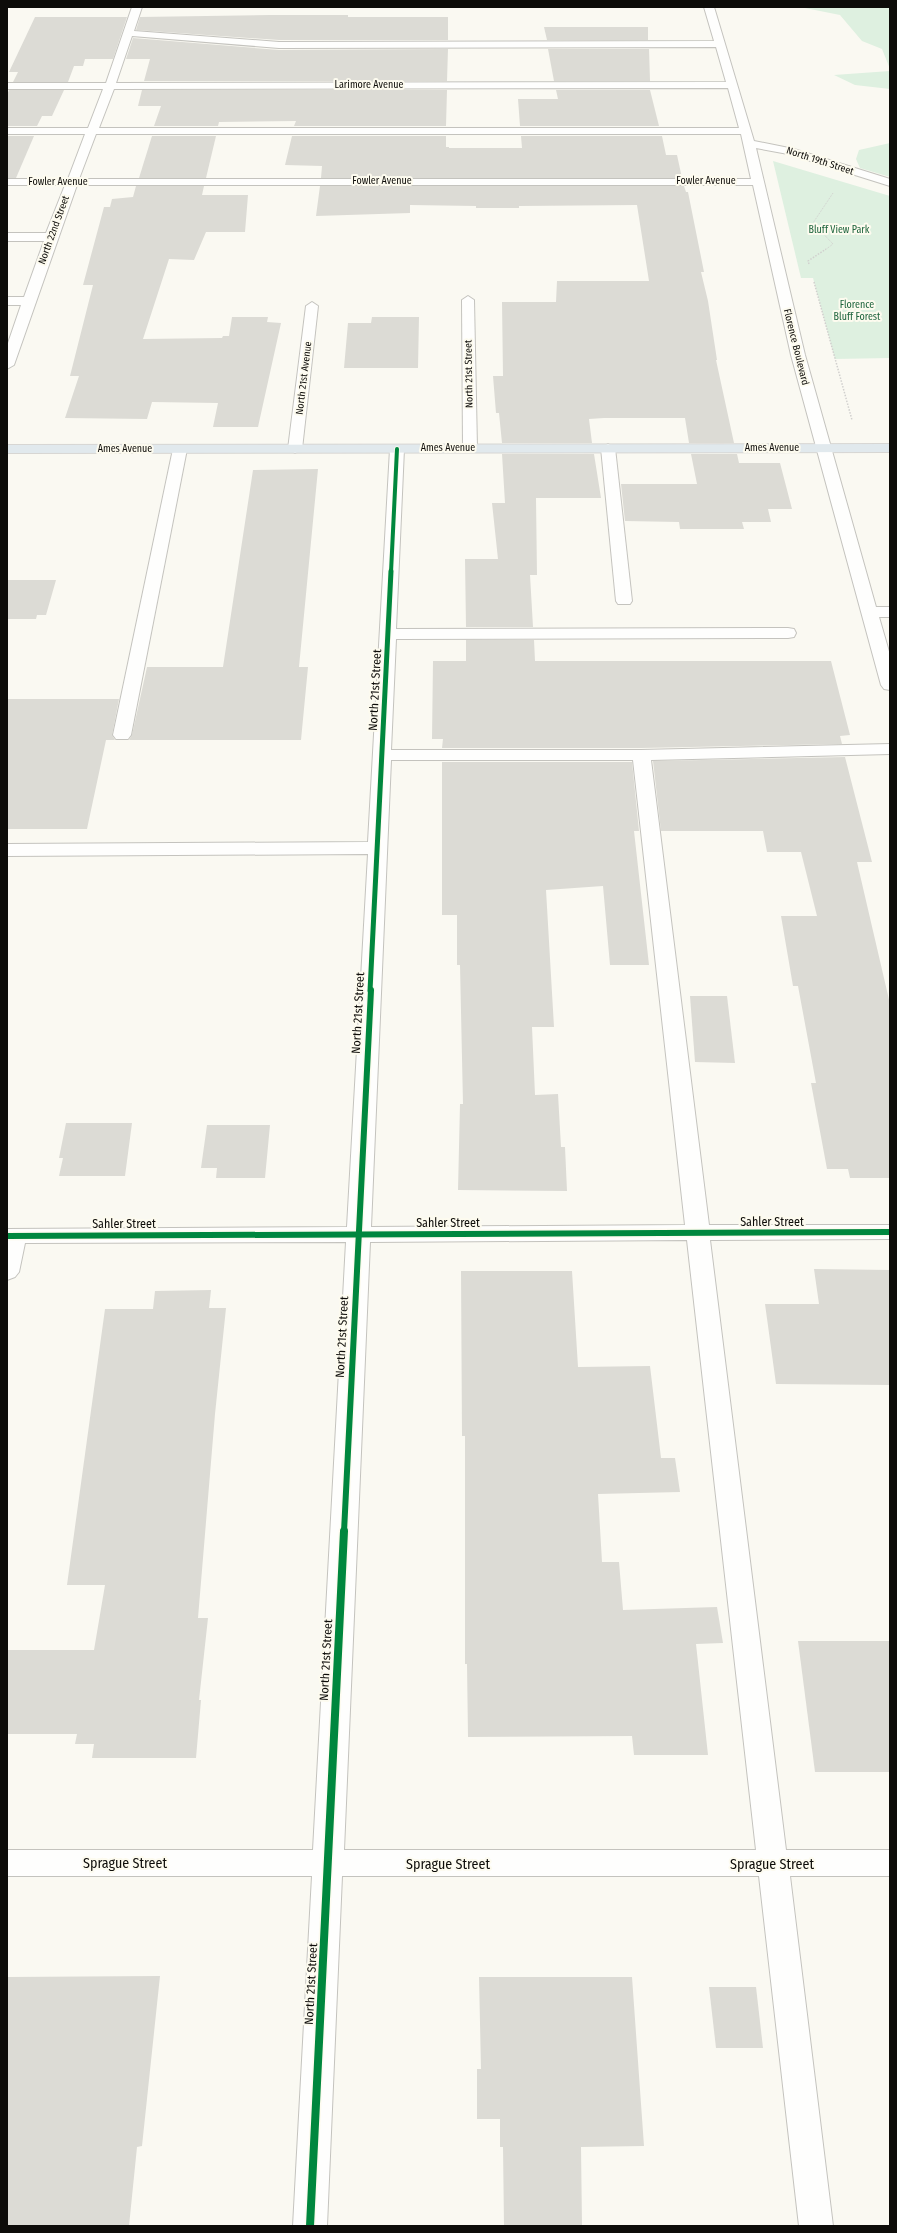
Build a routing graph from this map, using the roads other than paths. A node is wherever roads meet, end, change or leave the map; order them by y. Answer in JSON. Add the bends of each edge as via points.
{"nodes":[{"id":1,"x":137,"y":7,"type":"edge"},
{"id":2,"x":709,"y":7,"type":"edge"},
{"id":3,"x":128,"y":33,"type":"junction"},
{"id":4,"x":718,"y":44,"type":"junction"},
{"id":5,"x":110,"y":85,"type":"junction"},
{"id":6,"x":732,"y":85,"type":"junction"},
{"id":7,"x":7,"y":86,"type":"edge"},
{"id":8,"x":7,"y":131,"type":"edge"},
{"id":9,"x":91,"y":131,"type":"junction"},
{"id":10,"x":745,"y":131,"type":"junction"},
{"id":11,"x":748,"y":143,"type":"junction"},
{"id":12,"x":7,"y":182,"type":"edge"},
{"id":13,"x":72,"y":182,"type":"junction"},
{"id":14,"x":757,"y":182,"type":"junction"},
{"id":15,"x":890,"y":183,"type":"edge"},
{"id":16,"x":7,"y":237,"type":"edge"},
{"id":17,"x":51,"y":237,"type":"junction"},
{"id":18,"x":468,"y":300,"type":"dead end"},
{"id":19,"x":7,"y":301,"type":"edge"},
{"id":20,"x":29,"y":301,"type":"junction"},
{"id":21,"x":312,"y":306,"type":"dead end"},
{"id":22,"x":7,"y":365,"type":"edge"},
{"id":23,"x":470,"y":448,"type":"junction"},
{"id":24,"x":608,"y":448,"type":"junction"},
{"id":25,"x":823,"y":448,"type":"junction"},
{"id":26,"x":890,"y":448,"type":"edge"},
{"id":27,"x":7,"y":449,"type":"edge"},
{"id":28,"x":180,"y":449,"type":"junction"},
{"id":29,"x":295,"y":449,"type":"junction"},
{"id":30,"x":397,"y":449,"type":"junction"},
{"id":31,"x":624,"y":601,"type":"dead end"},
{"id":32,"x":869,"y":612,"type":"junction"},
{"id":33,"x":890,"y":612,"type":"edge"},
{"id":34,"x":788,"y":633,"type":"dead end"},
{"id":35,"x":389,"y":634,"type":"junction"},
{"id":36,"x":890,"y":685,"type":"edge"},
{"id":37,"x":122,"y":735,"type":"dead end"},
{"id":38,"x":890,"y":749,"type":"edge"},
{"id":39,"x":382,"y":755,"type":"junction"},
{"id":40,"x":641,"y":755,"type":"junction"},
{"id":41,"x":378,"y":848,"type":"junction"},
{"id":42,"x":7,"y":850,"type":"edge"},
{"id":43,"x":890,"y":1232,"type":"edge"},
{"id":44,"x":698,"y":1233,"type":"junction"},
{"id":45,"x":358,"y":1234,"type":"junction"},
{"id":46,"x":11,"y":1236,"type":"edge"},
{"id":47,"x":7,"y":1272,"type":"edge"},
{"id":48,"x":7,"y":1863,"type":"edge"},
{"id":49,"x":890,"y":1863,"type":"edge"},
{"id":50,"x":328,"y":1864,"type":"junction"},
{"id":51,"x":773,"y":1864,"type":"junction"},
{"id":52,"x":310,"y":2226,"type":"edge"},
{"id":53,"x":816,"y":2226,"type":"edge"}],
"edges":[{"from":1,"to":3,"type":"street","name":"North 22nd Street"},
{"from":2,"to":4,"type":"street","name":"Florence Boulevard"},
{"from":3,"to":4,"type":"street","via":[[279,45]]},
{"from":3,"to":5,"type":"street","name":"North 22nd Street"},
{"from":4,"to":6,"type":"street","name":"Florence Boulevard"},
{"from":5,"to":6,"type":"street","name":"Larimore Avenue"},
{"from":5,"to":7,"type":"street","name":"Larimore Avenue"},
{"from":5,"to":9,"type":"street","name":"North 22nd Street"},
{"from":6,"to":10,"type":"street","name":"Florence Boulevard"},
{"from":8,"to":9,"type":"street"},
{"from":9,"to":10,"type":"street"},
{"from":9,"to":13,"type":"street","name":"North 22nd Street"},
{"from":10,"to":11,"type":"street","name":"Florence Boulevard"},
{"from":11,"to":14,"type":"street","name":"Florence Boulevard"},
{"from":11,"to":15,"type":"street","name":"North 19th Street","via":[[790,151]]},
{"from":12,"to":13,"type":"street","name":"Fowler Avenue"},
{"from":13,"to":14,"type":"street","name":"Fowler Avenue"},
{"from":13,"to":17,"type":"street","name":"North 22nd Street"},
{"from":14,"to":25,"type":"street","name":"Florence Boulevard"},
{"from":16,"to":17,"type":"street"},
{"from":17,"to":20,"type":"street","name":"North 22nd Street"},
{"from":18,"to":23,"type":"street","name":"North 21st Street"},
{"from":19,"to":20,"type":"street"},
{"from":20,"to":22,"type":"street","name":"North 22nd Street"},
{"from":21,"to":29,"type":"street","name":"North 21st Avenue"},
{"from":23,"to":24,"type":"main road","name":"Ames Avenue"},
{"from":23,"to":30,"type":"main road","name":"Ames Avenue"},
{"from":24,"to":25,"type":"main road","name":"Ames Avenue"},
{"from":24,"to":31,"type":"street"},
{"from":25,"to":26,"type":"main road","name":"Ames Avenue"},
{"from":25,"to":32,"type":"street","name":"Florence Boulevard"},
{"from":27,"to":28,"type":"main road","name":"Ames Avenue"},
{"from":28,"to":29,"type":"main road","name":"Ames Avenue"},
{"from":28,"to":37,"type":"street"},
{"from":29,"to":30,"type":"main road","name":"Ames Avenue"},
{"from":30,"to":35,"type":"street","name":"North 21st Street"},
{"from":32,"to":33,"type":"street"},
{"from":32,"to":36,"type":"street","name":"Florence Boulevard"},
{"from":34,"to":35,"type":"street"},
{"from":35,"to":39,"type":"street","name":"North 21st Street"},
{"from":38,"to":40,"type":"street"},
{"from":39,"to":40,"type":"street"},
{"from":39,"to":41,"type":"street","name":"North 21st Street"},
{"from":40,"to":44,"type":"street"},
{"from":41,"to":42,"type":"street"},
{"from":41,"to":45,"type":"street","name":"North 21st Street"},
{"from":43,"to":44,"type":"street","name":"Sahler Street"},
{"from":44,"to":45,"type":"street","name":"Sahler Street"},
{"from":44,"to":51,"type":"street"},
{"from":45,"to":46,"type":"street","name":"Sahler Street"},
{"from":45,"to":50,"type":"street","name":"North 21st Street"},
{"from":46,"to":47,"type":"street"},
{"from":48,"to":50,"type":"street","name":"Sprague Street"},
{"from":49,"to":51,"type":"street","name":"Sprague Street"},
{"from":50,"to":51,"type":"street","name":"Sprague Street"},
{"from":50,"to":52,"type":"street","name":"North 21st Street"},
{"from":51,"to":53,"type":"street"}]}
